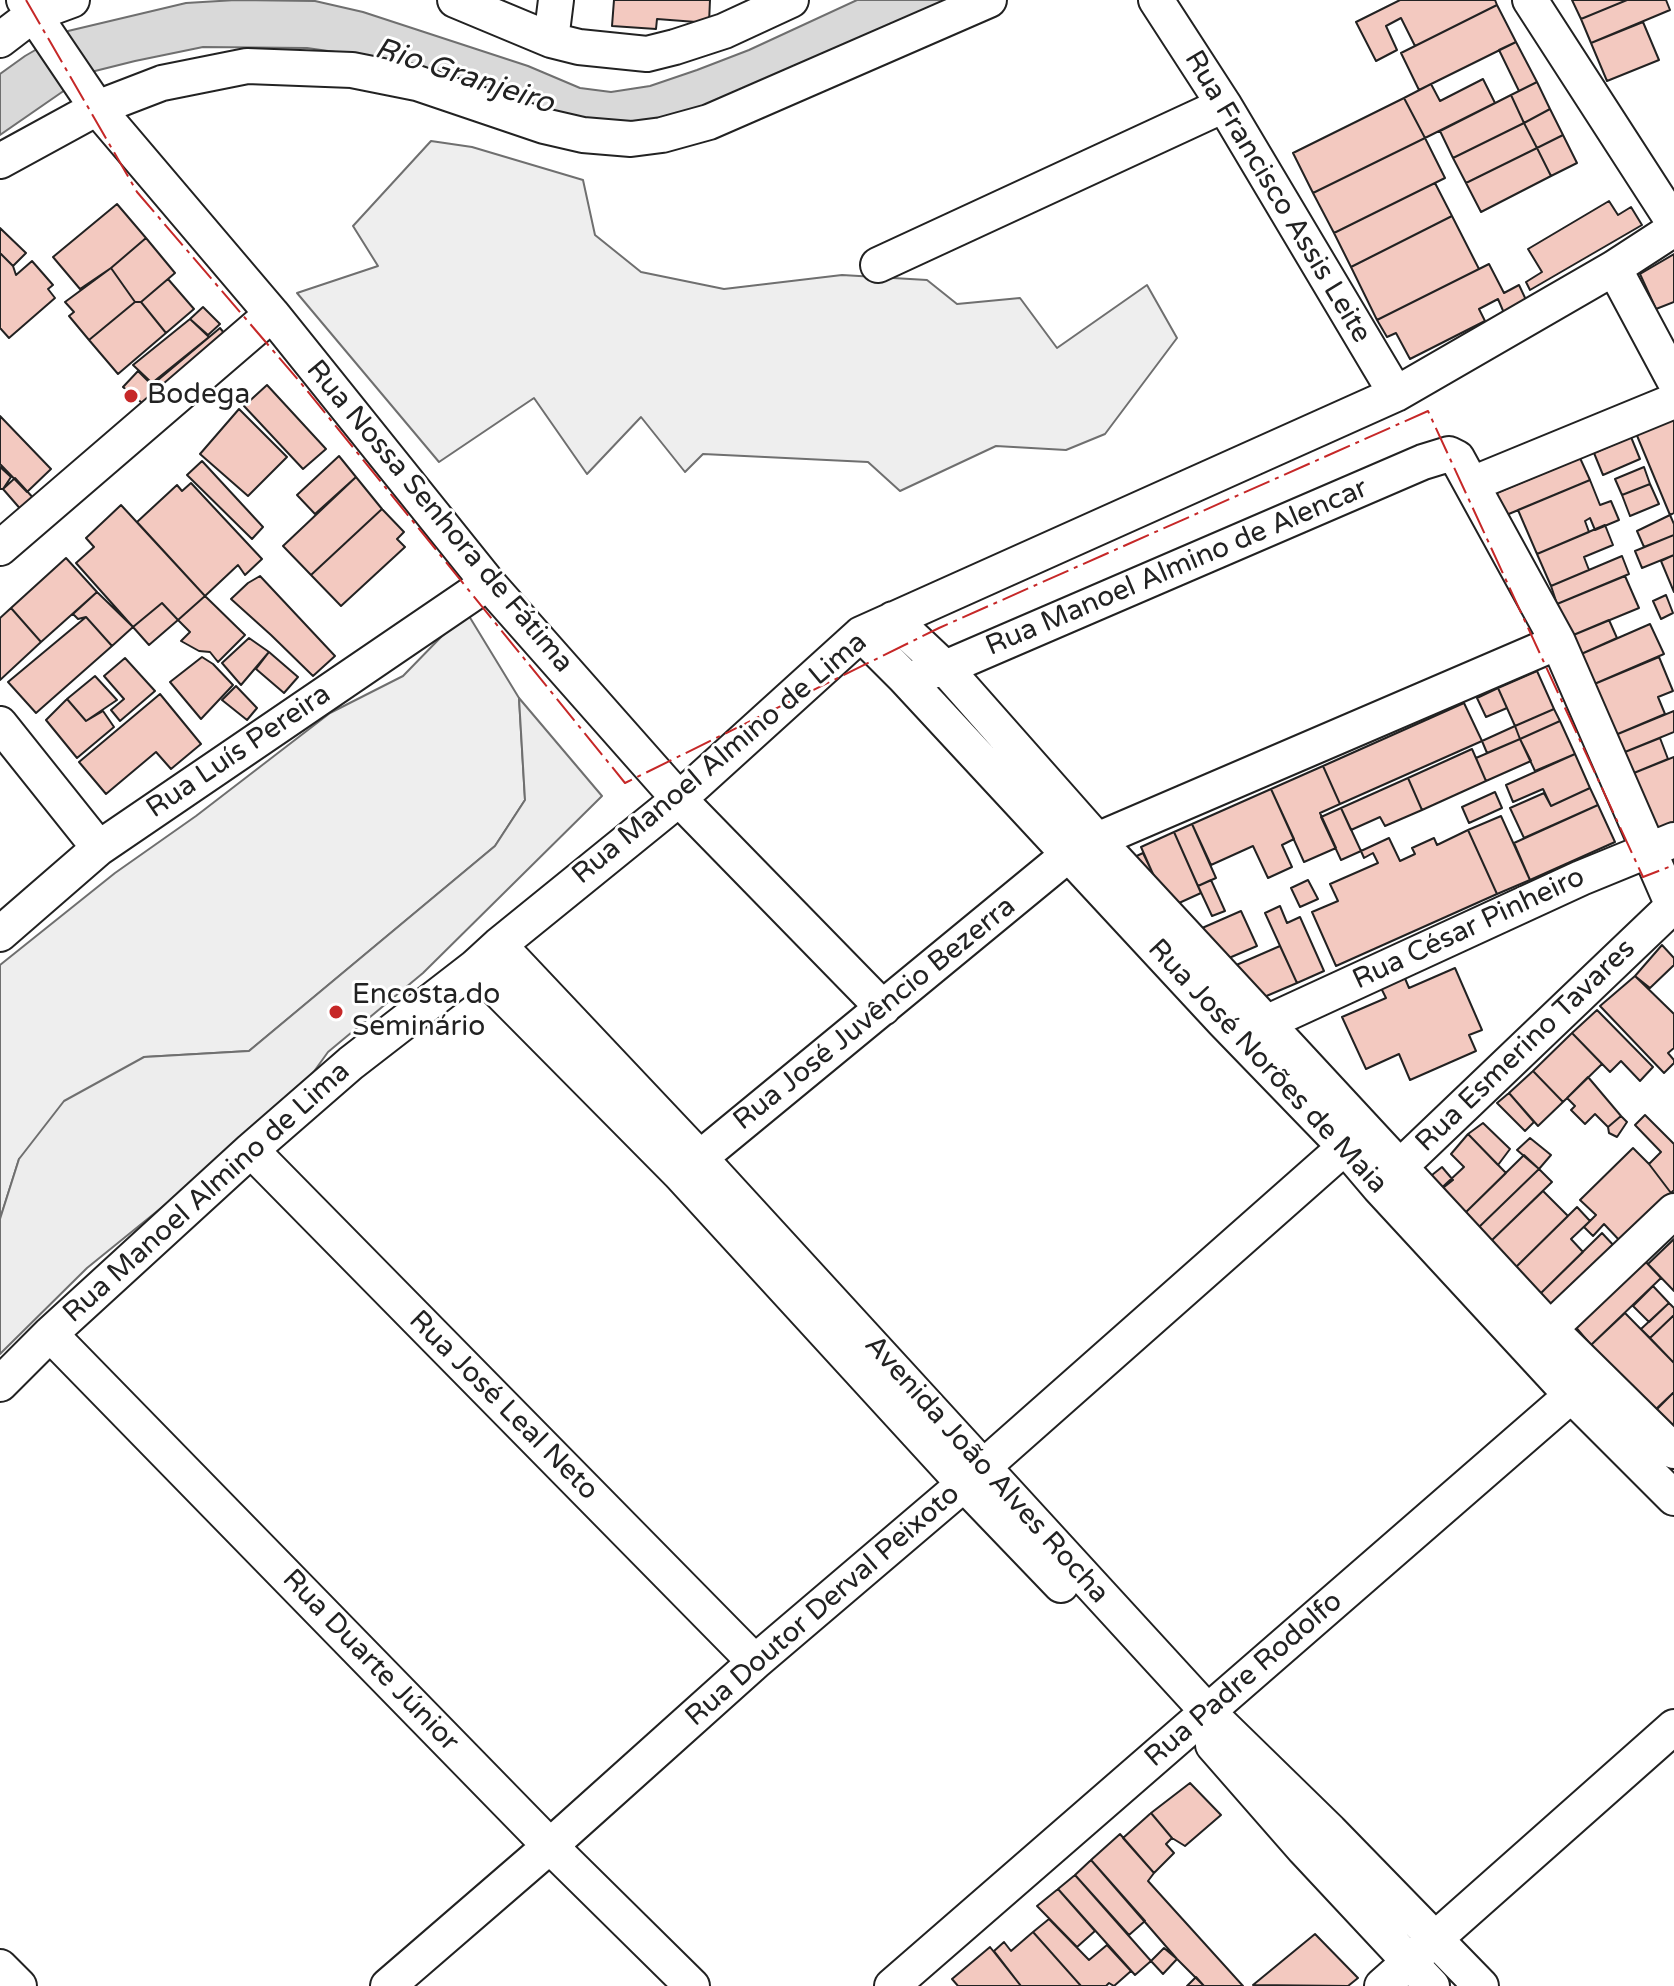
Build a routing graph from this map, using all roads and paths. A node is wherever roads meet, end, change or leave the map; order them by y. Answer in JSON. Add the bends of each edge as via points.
{"nodes":[{"id":1,"x":72,"y":0,"type":"edge"},
{"id":2,"x":455,"y":0,"type":"edge"},
{"id":3,"x":556,"y":0,"type":"edge"},
{"id":4,"x":791,"y":0,"type":"edge"},
{"id":5,"x":989,"y":0,"type":"edge"},
{"id":6,"x":1156,"y":0,"type":"edge"},
{"id":7,"x":1530,"y":0,"type":"edge"},
{"id":8,"x":34,"y":15,"type":"edge"},
{"id":9,"x":0,"y":40,"type":"edge"},
{"id":10,"x":551,"y":40,"type":"junction"},
{"id":11,"x":91,"y":100,"type":"junction"},
{"id":12,"x":1224,"y":105,"type":"junction"},
{"id":13,"x":0,"y":161,"type":"edge"},
{"id":14,"x":1674,"y":223,"type":"edge"},
{"id":15,"x":1674,"y":229,"type":"edge"},
{"id":16,"x":878,"y":265,"type":"dead end"},
{"id":17,"x":1614,"y":268,"type":"junction"},
{"id":18,"x":272,"y":314,"type":"junction"},
{"id":19,"x":1674,"y":380,"type":"edge"},
{"id":20,"x":1396,"y":394,"type":"junction"},
{"id":21,"x":1674,"y":401,"type":"edge"},
{"id":22,"x":1472,"y":484,"type":"junction"},
{"id":23,"x":0,"y":548,"type":"edge"},
{"id":24,"x":488,"y":583,"type":"junction"},
{"id":25,"x":893,"y":619,"type":"junction"},
{"id":26,"x":861,"y":634,"type":"junction"},
{"id":27,"x":1558,"y":642,"type":"junction"},
{"id":28,"x":945,"y":668,"type":"junction"},
{"id":29,"x":904,"y":677,"type":"junction"},
{"id":30,"x":0,"y":724,"type":"edge"},
{"id":31,"x":679,"y":799,"type":"junction"},
{"id":32,"x":1662,"y":844,"type":"edge"},
{"id":33,"x":1083,"y":847,"type":"junction"},
{"id":34,"x":99,"y":848,"type":"junction"},
{"id":35,"x":1674,"y":906,"type":"edge"},
{"id":36,"x":0,"y":934,"type":"edge"},
{"id":37,"x":487,"y":956,"type":"junction"},
{"id":38,"x":883,"y":1008,"type":"junction"},
{"id":39,"x":1266,"y":1023,"type":"junction"},
{"id":40,"x":1353,"y":1137,"type":"junction"},
{"id":41,"x":251,"y":1150,"type":"junction"},
{"id":42,"x":690,"y":1166,"type":"junction"},
{"id":43,"x":1389,"y":1176,"type":"junction"},
{"id":44,"x":1674,"y":1211,"type":"edge"},
{"id":45,"x":50,"y":1334,"type":"junction"},
{"id":46,"x":1539,"y":1339,"type":"junction"},
{"id":47,"x":0,"y":1384,"type":"edge"},
{"id":48,"x":1584,"y":1385,"type":"junction"},
{"id":49,"x":1674,"y":1451,"type":"edge"},
{"id":50,"x":973,"y":1475,"type":"junction"},
{"id":51,"x":1674,"y":1498,"type":"edge"},
{"id":52,"x":755,"y":1662,"type":"junction"},
{"id":53,"x":1201,"y":1718,"type":"junction"},
{"id":54,"x":1674,"y":1727,"type":"edge"},
{"id":55,"x":1317,"y":1840,"type":"junction"},
{"id":56,"x":550,"y":1846,"type":"junction"},
{"id":57,"x":1434,"y":1939,"type":"junction"},
{"id":58,"x":0,"y":1967,"type":"edge"},
{"id":59,"x":1420,"y":1974,"type":"edge"},
{"id":60,"x":19,"y":1986,"type":"edge"},
{"id":61,"x":388,"y":1986,"type":"edge"},
{"id":62,"x":692,"y":1986,"type":"edge"},
{"id":63,"x":892,"y":1986,"type":"edge"},
{"id":64,"x":1382,"y":1986,"type":"edge"},
{"id":65,"x":1481,"y":1986,"type":"edge"}],
"edges":[{"from":1,"to":8,"type":"street"},
{"from":2,"to":10,"type":"street"},
{"from":3,"to":10,"type":"street"},
{"from":4,"to":10,"type":"street","via":[[724,31],[647,54]]},
{"from":5,"to":11,"type":"street","via":[[709,122],[631,139],[544,126],[417,83],[352,70],[247,66]]},
{"from":6,"to":12,"type":"street","name":"Rua Francisco Assis Leite"},
{"from":7,"to":14,"type":"street"},
{"from":8,"to":9,"type":"street"},
{"from":8,"to":11,"type":"street","name":"Rua Nossa Senhora de Fátima"},
{"from":11,"to":13,"type":"street"},
{"from":11,"to":18,"type":"street","name":"Rua Nossa Senhora de Fátima"},
{"from":12,"to":16,"type":"street"},
{"from":12,"to":20,"type":"street","name":"Rua Francisco Assis Leite"},
{"from":15,"to":17,"type":"street","name":"Rua Manoel Almino de Lima"},
{"from":17,"to":19,"type":"street"},
{"from":17,"to":20,"type":"street","name":"Rua Manoel Almino de Lima"},
{"from":18,"to":23,"type":"street"},
{"from":18,"to":24,"type":"street","name":"Rua Nossa Senhora de Fátima"},
{"from":20,"to":25,"type":"street","name":"Rua Manoel Almino de Lima"},
{"from":21,"to":22,"type":"street"},
{"from":22,"to":27,"type":"street"},
{"from":22,"to":28,"type":"street","name":"Rua Manoel Almino de Alencar","via":[[1449,454],[1423,462]]},
{"from":24,"to":31,"type":"street","name":"Rua Nossa Senhora de Fátima"},
{"from":24,"to":34,"type":"street","name":"Rua Luís Pereira"},
{"from":25,"to":26,"type":"street","name":"Rua Manoel Almino de Lima"},
{"from":25,"to":28,"type":"street","name":"Rua José Norões de Maia"},
{"from":26,"to":29,"type":"street","name":"Rua José Norões de Maia"},
{"from":26,"to":31,"type":"street","name":"Rua Manoel Almino de Lima"},
{"from":27,"to":32,"type":"street"},
{"from":27,"to":33,"type":"street"},
{"from":28,"to":29,"type":"street","name":"Rua Manoel Almino de Alencar"},
{"from":28,"to":33,"type":"street","name":"Rua José Norões de Maia"},
{"from":29,"to":33,"type":"street","name":"Rua José Norões de Maia"},
{"from":30,"to":34,"type":"street"},
{"from":31,"to":37,"type":"street","name":"Rua Manoel Almino de Lima"},
{"from":31,"to":38,"type":"street","name":"Rua Nossa Senhora de Fátima"},
{"from":32,"to":35,"type":"street"},
{"from":32,"to":39,"type":"street","name":"Rua César Pinheiro"},
{"from":33,"to":38,"type":"street","name":"Rua José Juvêncio Bezerra"},
{"from":33,"to":39,"type":"street","name":"Rua José Norões de Maia"},
{"from":33,"to":40,"type":"street","name":"Rua José Norões de Maia","via":[[1224,1022]]},
{"from":34,"to":36,"type":"street","name":"Rua Luís Pereira"},
{"from":35,"to":43,"type":"street","name":"Rua Esmerino Tavares"},
{"from":37,"to":41,"type":"street","name":"Rua Manoel Almino de Lima"},
{"from":37,"to":42,"type":"street","name":"Avenida João Alves Rocha"},
{"from":38,"to":42,"type":"street","name":"Rua José Juvêncio Bezerra"},
{"from":39,"to":40,"type":"street","name":"Rua José Norões de Maia"},
{"from":40,"to":43,"type":"street","name":"Rua José Norões de Maia"},
{"from":40,"to":50,"type":"street","name":"Rua Doutor Derval Peixoto"},
{"from":41,"to":45,"type":"street","name":"Rua Manoel Almino de Lima"},
{"from":41,"to":52,"type":"street","name":"Rua José Leal Neto"},
{"from":42,"to":50,"type":"street","name":"Avenida João Alves Rocha"},
{"from":43,"to":46,"type":"street","name":"Rua José Norões de Maia"},
{"from":44,"to":46,"type":"street"},
{"from":45,"to":47,"type":"street","name":"Rua Manoel Almino de Lima"},
{"from":45,"to":56,"type":"street","name":"Rua Duarte Júnior"},
{"from":46,"to":48,"type":"street","name":"Rua José Norões de Maia"},
{"from":48,"to":49,"type":"street","name":"Rua José Norões de Maia"},
{"from":48,"to":51,"type":"street","name":"Rua José Norões de Maia"},
{"from":48,"to":53,"type":"street","name":"Rua Padre Rodolfo"},
{"from":50,"to":52,"type":"street","name":"Rua Doutor Derval Peixoto"},
{"from":50,"to":53,"type":"street","name":"Avenida João Alves Rocha"},
{"from":52,"to":56,"type":"street","name":"Rua Doutor Derval Peixoto"},
{"from":53,"to":55,"type":"street","name":"Avenida João Alves Rocha"},
{"from":53,"to":63,"type":"street","name":"Rua Padre Rodolfo"},
{"from":54,"to":57,"type":"street"},
{"from":55,"to":57,"type":"street","name":"Avenida João Alves Rocha"},
{"from":55,"to":59,"type":"street","name":"Avenida João Alves Rocha"},
{"from":56,"to":61,"type":"street","name":"Rua Doutor Derval Peixoto"},
{"from":56,"to":62,"type":"street","name":"Rua Duarte Júnior"},
{"from":57,"to":59,"type":"street"},
{"from":57,"to":65,"type":"street","name":"Avenida João Alves Rocha"},
{"from":58,"to":60,"type":"street"},
{"from":59,"to":64,"type":"street"}]}
